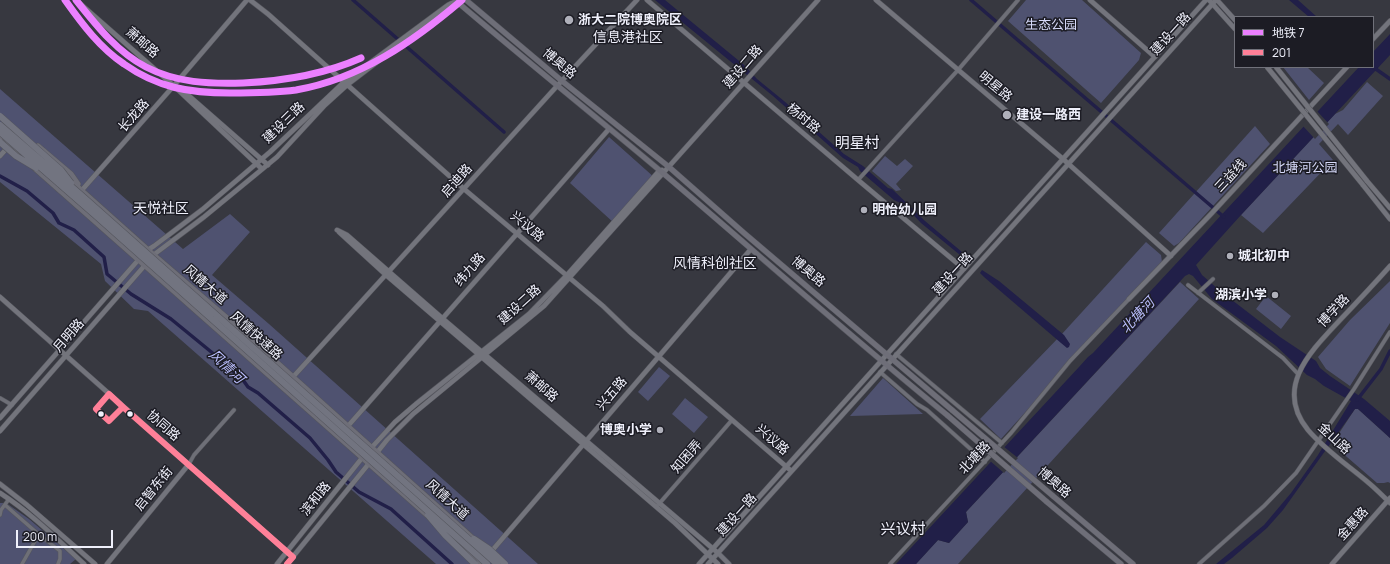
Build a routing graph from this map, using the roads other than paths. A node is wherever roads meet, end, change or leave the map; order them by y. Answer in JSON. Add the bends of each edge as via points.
{"nodes":[{"id":1,"x":76,"y":0,"type":"edge"},
{"id":2,"x":80,"y":0,"type":"edge"},
{"id":3,"x":248,"y":0,"type":"edge"},
{"id":4,"x":457,"y":0,"type":"edge"},
{"id":5,"x":466,"y":0,"type":"edge"},
{"id":6,"x":637,"y":0,"type":"edge"},
{"id":7,"x":648,"y":0,"type":"edge"},
{"id":8,"x":818,"y":0,"type":"edge"},
{"id":9,"x":876,"y":0,"type":"edge"},
{"id":10,"x":1018,"y":0,"type":"edge"},
{"id":11,"x":1090,"y":0,"type":"edge"},
{"id":12,"x":1206,"y":0,"type":"edge"},
{"id":13,"x":1214,"y":1,"type":"edge"},
{"id":14,"x":1234,"y":19,"type":"edge"},
{"id":15,"x":1390,"y":21,"type":"edge"},
{"id":16,"x":1234,"y":28,"type":"edge"},
{"id":17,"x":1374,"y":38,"type":"edge"},
{"id":18,"x":1155,"y":57,"type":"junction"},
{"id":19,"x":1269,"y":68,"type":"edge"},
{"id":20,"x":1277,"y":68,"type":"edge"},
{"id":21,"x":1346,"y":68,"type":"edge"},
{"id":22,"x":958,"y":70,"type":"junction"},
{"id":23,"x":562,"y":81,"type":"junction"},
{"id":24,"x":746,"y":81,"type":"junction"},
{"id":25,"x":346,"y":83,"type":"junction"},
{"id":26,"x":175,"y":85,"type":"junction"},
{"id":27,"x":557,"y":86,"type":"junction"},
{"id":28,"x":0,"y":114,"type":"edge"},
{"id":29,"x":0,"y":120,"type":"edge"},
{"id":30,"x":0,"y":125,"type":"edge"},
{"id":31,"x":609,"y":129,"type":"junction"},
{"id":32,"x":0,"y":132,"type":"edge"},
{"id":33,"x":0,"y":138,"type":"edge"},
{"id":34,"x":0,"y":142,"type":"edge"},
{"id":35,"x":9,"y":146,"type":"junction"},
{"id":36,"x":0,"y":156,"type":"edge"},
{"id":37,"x":1063,"y":159,"type":"junction"},
{"id":38,"x":261,"y":160,"type":"junction"},
{"id":39,"x":256,"y":164,"type":"junction"},
{"id":40,"x":1068,"y":164,"type":"junction"},
{"id":41,"x":268,"y":165,"type":"junction"},
{"id":42,"x":669,"y":167,"type":"junction"},
{"id":43,"x":262,"y":169,"type":"junction"},
{"id":44,"x":661,"y":172,"type":"junction"},
{"id":45,"x":49,"y":176,"type":"junction"},
{"id":46,"x":858,"y":180,"type":"junction"},
{"id":47,"x":464,"y":189,"type":"junction"},
{"id":48,"x":81,"y":192,"type":"junction"},
{"id":49,"x":1390,"y":208,"type":"edge"},
{"id":50,"x":1390,"y":219,"type":"edge"},
{"id":51,"x":337,"y":230,"type":"dead end"},
{"id":52,"x":517,"y":233,"type":"junction"},
{"id":53,"x":148,"y":249,"type":"junction"},
{"id":54,"x":751,"y":249,"type":"junction"},
{"id":55,"x":154,"y":255,"type":"junction"},
{"id":56,"x":1171,"y":256,"type":"junction"},
{"id":57,"x":138,"y":260,"type":"junction"},
{"id":58,"x":144,"y":266,"type":"junction"},
{"id":59,"x":1390,"y":266,"type":"edge"},
{"id":60,"x":964,"y":269,"type":"junction"},
{"id":61,"x":387,"y":274,"type":"junction"},
{"id":62,"x":568,"y":276,"type":"junction"},
{"id":63,"x":1212,"y":280,"type":"dead end"},
{"id":64,"x":1188,"y":285,"type":"dead end"},
{"id":65,"x":1200,"y":292,"type":"junction"},
{"id":66,"x":0,"y":297,"type":"edge"},
{"id":67,"x":1129,"y":299,"type":"joint"},
{"id":68,"x":441,"y":320,"type":"junction"},
{"id":69,"x":1390,"y":332,"type":"edge"},
{"id":70,"x":60,"y":350,"type":"junction"},
{"id":71,"x":886,"y":354,"type":"junction"},
{"id":72,"x":896,"y":354,"type":"junction"},
{"id":73,"x":482,"y":355,"type":"junction"},
{"id":74,"x":66,"y":356,"type":"junction"},
{"id":75,"x":659,"y":356,"type":"junction"},
{"id":76,"x":892,"y":359,"type":"junction"},
{"id":77,"x":881,"y":361,"type":"junction"},
{"id":78,"x":886,"y":365,"type":"junction"},
{"id":79,"x":880,"y":372,"type":"junction"},
{"id":80,"x":1299,"y":373,"type":"junction"},
{"id":81,"x":293,"y":377,"type":"junction"},
{"id":82,"x":0,"y":398,"type":"edge"},
{"id":83,"x":12,"y":405,"type":"junction"},
{"id":84,"x":234,"y":410,"type":"dead end"},
{"id":85,"x":0,"y":418,"type":"edge"},
{"id":86,"x":732,"y":420,"type":"junction"},
{"id":87,"x":348,"y":426,"type":"junction"},
{"id":88,"x":0,"y":431,"type":"edge"},
{"id":89,"x":1320,"y":441,"type":"junction"},
{"id":90,"x":585,"y":443,"type":"junction"},
{"id":91,"x":1002,"y":443,"type":"junction"},
{"id":92,"x":371,"y":447,"type":"junction"},
{"id":93,"x":377,"y":453,"type":"junction"},
{"id":94,"x":362,"y":458,"type":"junction"},
{"id":95,"x":985,"y":462,"type":"junction"},
{"id":96,"x":189,"y":464,"type":"junction"},
{"id":97,"x":368,"y":464,"type":"junction"},
{"id":98,"x":787,"y":467,"type":"junction"},
{"id":99,"x":792,"y":471,"type":"junction"},
{"id":100,"x":0,"y":484,"type":"edge"},
{"id":101,"x":0,"y":493,"type":"edge"},
{"id":102,"x":9,"y":499,"type":"junction"},
{"id":103,"x":414,"y":499,"type":"junction"},
{"id":104,"x":1389,"y":501,"type":"edge"},
{"id":105,"x":660,"y":503,"type":"junction"},
{"id":106,"x":4,"y":505,"type":"junction"},
{"id":107,"x":656,"y":507,"type":"junction"},
{"id":108,"x":0,"y":515,"type":"edge"},
{"id":109,"x":452,"y":524,"type":"junction"},
{"id":110,"x":36,"y":532,"type":"junction"},
{"id":111,"x":714,"y":548,"type":"junction"},
{"id":112,"x":287,"y":552,"type":"junction"},
{"id":113,"x":490,"y":552,"type":"junction"},
{"id":114,"x":718,"y":553,"type":"junction"},
{"id":115,"x":708,"y":554,"type":"junction"},
{"id":116,"x":293,"y":557,"type":"junction"},
{"id":117,"x":713,"y":558,"type":"junction"},
{"id":118,"x":22,"y":564,"type":"edge"},
{"id":119,"x":58,"y":564,"type":"edge"},
{"id":120,"x":84,"y":564,"type":"edge"},
{"id":121,"x":95,"y":564,"type":"edge"},
{"id":122,"x":107,"y":564,"type":"edge"},
{"id":123,"x":277,"y":564,"type":"edge"},
{"id":124,"x":287,"y":564,"type":"edge"},
{"id":125,"x":475,"y":564,"type":"edge"},
{"id":126,"x":482,"y":564,"type":"edge"},
{"id":127,"x":487,"y":564,"type":"edge"},
{"id":128,"x":497,"y":564,"type":"edge"},
{"id":129,"x":502,"y":564,"type":"edge"},
{"id":130,"x":505,"y":564,"type":"edge"},
{"id":131,"x":700,"y":564,"type":"edge"},
{"id":132,"x":708,"y":564,"type":"edge"},
{"id":133,"x":718,"y":564,"type":"edge"},
{"id":134,"x":728,"y":564,"type":"edge"},
{"id":135,"x":890,"y":564,"type":"edge"},
{"id":136,"x":1121,"y":564,"type":"edge"},
{"id":137,"x":1133,"y":564,"type":"edge"},
{"id":138,"x":1199,"y":564,"type":"edge"},
{"id":139,"x":1332,"y":564,"type":"edge"}],
"edges":[{"from":1,"to":26,"type":"street","name":"萧邮路"},
{"from":2,"to":26,"type":"street","name":"萧邮路"},
{"from":3,"to":25,"type":"street","name":"兴议路"},
{"from":3,"to":26,"type":"street","name":"长龙路"},
{"from":4,"to":25,"type":"street","name":"建设三路"},
{"from":4,"to":27,"type":"main road","name":"博奥路"},
{"from":5,"to":23,"type":"main road","name":"博奥路"},
{"from":6,"to":23,"type":"street","name":"启迪路"},
{"from":7,"to":24,"type":"street","name":"杨时路"},
{"from":8,"to":24,"type":"street","name":"建设二路"},
{"from":9,"to":22,"type":"street","name":"明星路"},
{"from":10,"to":22,"type":"street"},
{"from":11,"to":18,"type":"street"},
{"from":12,"to":18,"type":"street","name":"建设一路"},
{"from":13,"to":14,"type":"street"},
{"from":13,"to":16,"type":"street"},
{"from":13,"to":40,"type":"street","name":"建设一路"},
{"from":15,"to":17,"type":"street"},
{"from":18,"to":37,"type":"street","name":"建设一路"},
{"from":19,"to":50,"type":"street","bridge":true},
{"from":20,"to":49,"type":"street","bridge":true},
{"from":21,"to":56,"type":"street","name":"三益线"},
{"from":22,"to":37,"type":"street","name":"明星路"},
{"from":22,"to":46,"type":"street"},
{"from":23,"to":27,"type":"street","name":"启迪路"},
{"from":23,"to":42,"type":"main road","name":"博奥路"},
{"from":24,"to":42,"type":"street","name":"建设二路"},
{"from":24,"to":46,"type":"street","name":"杨时路"},
{"from":25,"to":38,"type":"street","name":"建设三路","via":[[328,96]]},
{"from":25,"to":41,"type":"street","name":"建设三路"},
{"from":25,"to":47,"type":"street","name":"兴议路"},
{"from":26,"to":38,"type":"street","name":"萧邮路"},
{"from":26,"to":39,"type":"street","name":"萧邮路"},
{"from":26,"to":48,"type":"street","name":"长龙路"},
{"from":27,"to":31,"type":"main road","name":"博奥路"},
{"from":27,"to":47,"type":"street","name":"启迪路"},
{"from":28,"to":48,"type":"highway","bridge":true},
{"from":29,"to":48,"type":"main road","name":"风情大道"},
{"from":30,"to":48,"type":"highway","name":"风情快速路","bridge":true},
{"from":31,"to":44,"type":"main road","name":"博奥路"},
{"from":31,"to":52,"type":"street","name":"纬九路"},
{"from":32,"to":45,"type":"highway","name":"风情快速路","bridge":true},
{"from":33,"to":35,"type":"main road","name":"风情大道"},
{"from":34,"to":45,"type":"highway","bridge":true,"via":[[16,156]]},
{"from":35,"to":36,"type":"street"},
{"from":35,"to":57,"type":"main road","name":"风情大道"},
{"from":37,"to":40,"type":"street","name":"明星路"},
{"from":37,"to":60,"type":"street","name":"建设一路"},
{"from":38,"to":39,"type":"street","name":"建设三路"},
{"from":38,"to":41,"type":"street","name":"萧邮路"},
{"from":39,"to":43,"type":"street","name":"萧邮路"},
{"from":39,"to":53,"type":"street","name":"建设三路","via":[[203,209]]},
{"from":40,"to":56,"type":"street","name":"明星路"},
{"from":40,"to":72,"type":"street","name":"建设一路"},
{"from":41,"to":43,"type":"street","name":"建设三路"},
{"from":42,"to":44,"type":"street"},
{"from":42,"to":71,"type":"main road","name":"博奥路"},
{"from":43,"to":55,"type":"street","name":"建设三路"},
{"from":44,"to":54,"type":"main road","name":"博奥路"},
{"from":44,"to":62,"type":"street","name":"建设二路"},
{"from":45,"to":103,"type":"highway","name":"风情快速路","bridge":true},
{"from":46,"to":60,"type":"street","name":"杨时路"},
{"from":47,"to":52,"type":"street","name":"兴议路"},
{"from":47,"to":61,"type":"street","name":"启迪路"},
{"from":48,"to":53,"type":"main road","name":"风情大道"},
{"from":48,"to":109,"type":"highway","name":"风情快速路","bridge":true},
{"from":51,"to":61,"type":"street"},
{"from":52,"to":62,"type":"street","name":"兴议路"},
{"from":52,"to":68,"type":"street","name":"纬九路"},
{"from":53,"to":55,"type":"main road","name":"风情大道"},
{"from":53,"to":57,"type":"street","name":"月明路"},
{"from":54,"to":75,"type":"street","name":"兴五路"},
{"from":54,"to":77,"type":"main road","name":"博奥路"},
{"from":55,"to":58,"type":"street","name":"月明路"},
{"from":55,"to":81,"type":"main road","name":"风情大道"},
{"from":56,"to":67,"type":"street","name":"三益线"},
{"from":57,"to":58,"type":"main road","name":"风情大道"},
{"from":57,"to":70,"type":"street","name":"月明路"},
{"from":58,"to":74,"type":"street","name":"月明路"},
{"from":58,"to":94,"type":"main road","name":"风情大道"},
{"from":59,"to":80,"type":"street","name":"博学路","via":[[1309,354]]},
{"from":60,"to":71,"type":"street","name":"建设一路"},
{"from":61,"to":68,"type":"street"},
{"from":61,"to":81,"type":"street","name":"启迪路"},
{"from":62,"to":73,"type":"street","name":"建设二路"},
{"from":62,"to":75,"type":"street","name":"兴议路"},
{"from":63,"to":65,"type":"street"},
{"from":64,"to":65,"type":"street"},
{"from":65,"to":80,"type":"street"},
{"from":66,"to":70,"type":"street","name":"协同路"},
{"from":67,"to":91,"type":"street","name":"北塘路","via":[[1070,361]]},
{"from":68,"to":73,"type":"street"},
{"from":68,"to":87,"type":"street","name":"纬九路"},
{"from":69,"to":89,"type":"street"},
{"from":70,"to":74,"type":"street","name":"协同路"},
{"from":70,"to":83,"type":"street","name":"月明路"},
{"from":71,"to":76,"type":"main road","name":"博奥路"},
{"from":71,"to":77,"type":"street","name":"建设一路"},
{"from":72,"to":76,"type":"street","name":"建设一路"},
{"from":72,"to":91,"type":"street"},
{"from":73,"to":90,"type":"street"},
{"from":73,"to":92,"type":"street","name":"建设二路","via":[[416,404]]},
{"from":73,"to":93,"type":"street","name":"建设二路","via":[[413,414]]},
{"from":74,"to":88,"type":"street","name":"月明路"},
{"from":74,"to":96,"type":"street","name":"协同路"},
{"from":75,"to":86,"type":"street","name":"兴议路"},
{"from":75,"to":90,"type":"street","name":"兴五路"},
{"from":76,"to":78,"type":"street","name":"建设一路"},
{"from":76,"to":137,"type":"main road","name":"博奥路","bridge":true},
{"from":77,"to":78,"type":"main road","name":"博奥路"},
{"from":77,"to":98,"type":"street","name":"建设一路"},
{"from":78,"to":79,"type":"street","name":"建设一路"},
{"from":78,"to":136,"type":"main road","name":"博奥路","bridge":true},
{"from":79,"to":95,"type":"street"},
{"from":79,"to":99,"type":"street","name":"建设一路"},
{"from":80,"to":89,"type":"street","name":"金山路","via":[[1295,391],[1297,410],[1308,430]]},
{"from":81,"to":87,"type":"main road","name":"风情大道"},
{"from":82,"to":83,"type":"street"},
{"from":83,"to":85,"type":"street","name":"月明路"},
{"from":84,"to":96,"type":"street","name":"启智东街"},
{"from":86,"to":98,"type":"street","name":"兴议路"},
{"from":86,"to":105,"type":"street","name":"知困弄"},
{"from":87,"to":92,"type":"main road","name":"风情大道"},
{"from":89,"to":104,"type":"street","name":"金山路"},
{"from":89,"to":138,"type":"street","via":[[1296,472],[1264,506]]},
{"from":90,"to":105,"type":"street"},
{"from":90,"to":107,"type":"street"},
{"from":90,"to":113,"type":"street","name":"兴五路"},
{"from":91,"to":95,"type":"street","name":"北塘路"},
{"from":92,"to":93,"type":"main road","name":"风情大道"},
{"from":92,"to":94,"type":"street","name":"滨和路"},
{"from":93,"to":97,"type":"street","name":"滨和路"},
{"from":93,"to":113,"type":"main road","name":"风情大道"},
{"from":94,"to":97,"type":"main road","name":"风情大道"},
{"from":94,"to":112,"type":"street","name":"滨和路"},
{"from":95,"to":135,"type":"street","name":"北塘路"},
{"from":96,"to":112,"type":"street","name":"协同路"},
{"from":96,"to":122,"type":"street","name":"启智东街"},
{"from":97,"to":116,"type":"street","name":"滨和路"},
{"from":97,"to":126,"type":"main road","name":"风情大道"},
{"from":98,"to":99,"type":"street","name":"兴议路"},
{"from":98,"to":111,"type":"street","name":"建设一路"},
{"from":99,"to":114,"type":"street","name":"建设一路"},
{"from":100,"to":121,"type":"street"},
{"from":101,"to":102,"type":"street"},
{"from":102,"to":106,"type":"street"},
{"from":102,"to":120,"type":"street"},
{"from":103,"to":125,"type":"highway","bridge":true,"via":[[445,536]]},
{"from":103,"to":127,"type":"highway","name":"风情快速路","bridge":true},
{"from":104,"to":139,"type":"street","name":"金惠路"},
{"from":105,"to":107,"type":"street","name":"知困弄"},
{"from":105,"to":111,"type":"street"},
{"from":106,"to":108,"type":"street"},
{"from":106,"to":110,"type":"street"},
{"from":107,"to":115,"type":"street"},
{"from":109,"to":128,"type":"highway","name":"风情快速路","bridge":true},
{"from":109,"to":130,"type":"highway","bridge":true,"via":[[489,549]]},
{"from":110,"to":118,"type":"street","via":[[35,541]]},
{"from":110,"to":119,"type":"street","via":[[60,551]]},
{"from":111,"to":114,"type":"street"},
{"from":111,"to":115,"type":"street","name":"建设一路"},
{"from":112,"to":116,"type":"street","name":"协同路"},
{"from":112,"to":123,"type":"street","name":"滨和路"},
{"from":113,"to":129,"type":"main road","name":"风情大道"},
{"from":114,"to":117,"type":"street","name":"建设一路"},
{"from":114,"to":134,"type":"street"},
{"from":115,"to":117,"type":"street"},
{"from":115,"to":131,"type":"street","name":"建设一路"},
{"from":116,"to":124,"type":"street","name":"滨和路"},
{"from":117,"to":132,"type":"street","name":"建设一路"},
{"from":117,"to":133,"type":"street"}]}
